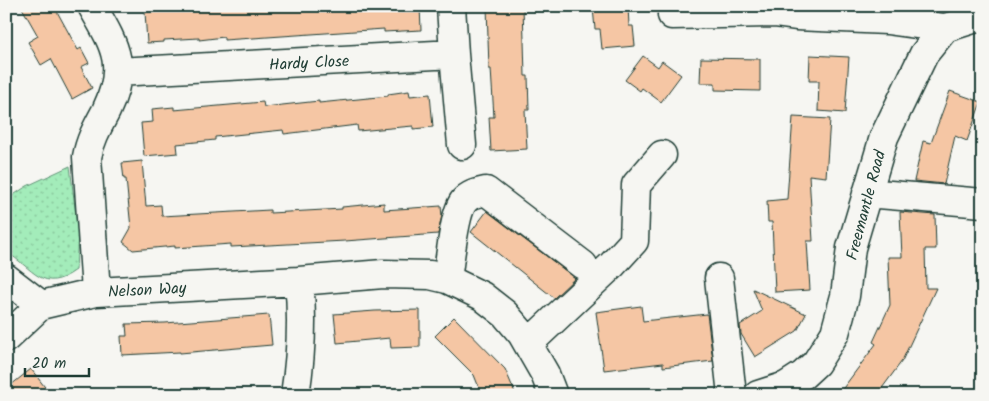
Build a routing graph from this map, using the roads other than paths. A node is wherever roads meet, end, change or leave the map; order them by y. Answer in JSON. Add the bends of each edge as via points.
{"nodes":[{"id":1,"x":92,"y":6,"type":"edge"},
{"id":2,"x":451,"y":6,"type":"edge"},
{"id":3,"x":672,"y":6,"type":"edge"},
{"id":4,"x":766,"y":10,"type":"edge"},
{"id":5,"x":983,"y":16,"type":"edge"},
{"id":6,"x":946,"y":28,"type":"junction"},
{"id":7,"x":454,"y":54,"type":"junction"},
{"id":8,"x":117,"y":72,"type":"junction"},
{"id":9,"x":462,"y":145,"type":"dead end"},
{"id":10,"x":662,"y":155,"type":"dead end"},
{"id":11,"x":867,"y":192,"type":"junction"},
{"id":12,"x":983,"y":203,"type":"edge"},
{"id":13,"x":583,"y":265,"type":"dead end"},
{"id":14,"x":6,"y":278,"type":"edge"},
{"id":15,"x":719,"y":278,"type":"dead end"},
{"id":16,"x":447,"y":279,"type":"junction"},
{"id":17,"x":299,"y":281,"type":"junction"},
{"id":18,"x":96,"y":292,"type":"junction"},
{"id":19,"x":41,"y":305,"type":"junction"},
{"id":20,"x":6,"y":338,"type":"edge"},
{"id":21,"x":528,"y":344,"type":"junction"},
{"id":22,"x":295,"y":395,"type":"edge"},
{"id":23,"x":553,"y":395,"type":"edge"},
{"id":24,"x":732,"y":395,"type":"edge"},
{"id":25,"x":758,"y":395,"type":"edge"}],
"edges":[{"from":1,"to":8,"type":"street","via":[[118,58]]},
{"from":2,"to":7,"type":"street"},
{"from":3,"to":4,"type":"street","via":[[672,15]]},
{"from":4,"to":6,"type":"street","via":[[796,16],[887,20]]},
{"from":5,"to":6,"type":"street"},
{"from":6,"to":11,"type":"street","name":"Freemantle Road","via":[[924,54],[884,137]]},
{"from":7,"to":8,"type":"street","name":"Hardy Close"},
{"from":7,"to":9,"type":"street"},
{"from":8,"to":18,"type":"street","via":[[113,96],[89,144],[86,157]]},
{"from":10,"to":21,"type":"street","via":[[636,185],[634,241]]},
{"from":11,"to":12,"type":"street"},
{"from":11,"to":25,"type":"street","name":"Freemantle Road","via":[[851,248],[845,296],[835,333],[816,363],[803,375],[786,386]]},
{"from":13,"to":16,"type":"street","via":[[486,191],[473,194],[458,211]]},
{"from":14,"to":19,"type":"street"},
{"from":15,"to":24,"type":"street"},
{"from":16,"to":17,"type":"street","name":"Nelson Way","via":[[430,275],[383,274]]},
{"from":16,"to":21,"type":"street","name":"Nelson Way","via":[[482,296],[505,314]]},
{"from":17,"to":18,"type":"street","name":"Nelson Way"},
{"from":17,"to":22,"type":"street","via":[[302,312]]},
{"from":18,"to":19,"type":"street","name":"Nelson Way"},
{"from":19,"to":20,"type":"street"},
{"from":21,"to":23,"type":"street","name":"Nelson Way"}]}
